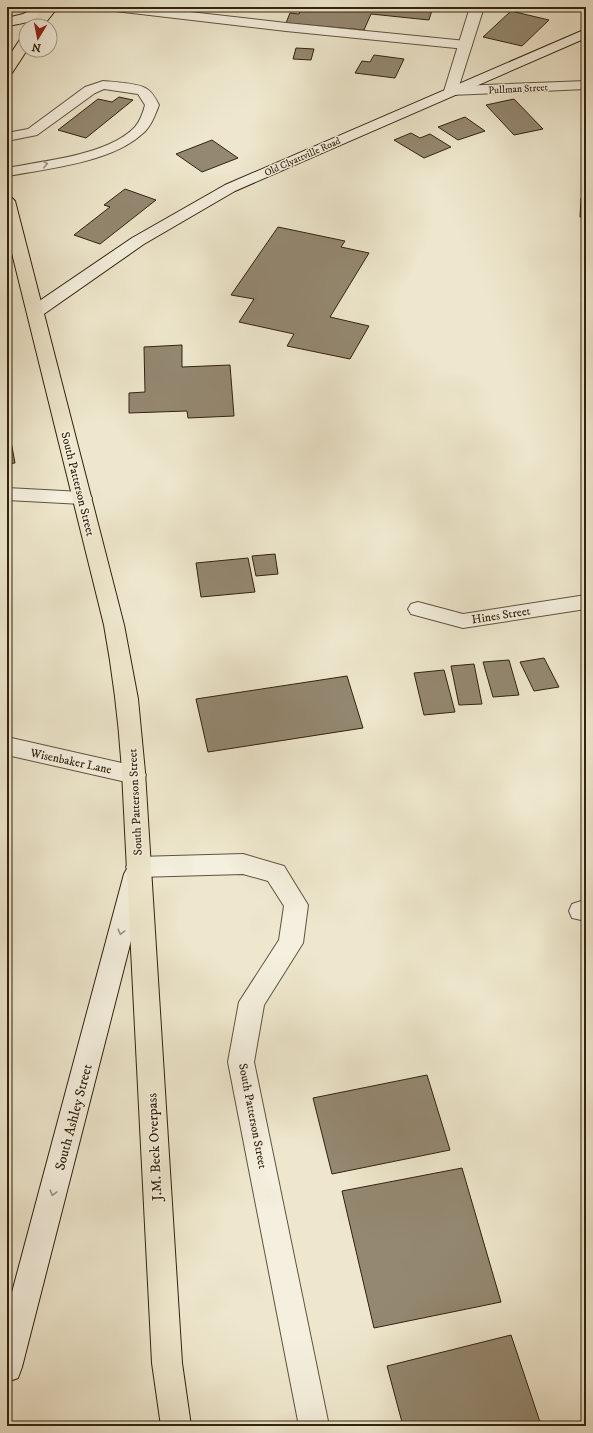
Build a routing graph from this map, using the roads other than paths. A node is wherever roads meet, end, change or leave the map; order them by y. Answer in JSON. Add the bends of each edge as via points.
{"nodes":[{"id":1,"x":47,"y":7,"type":"edge"},
{"id":2,"x":51,"y":7,"type":"edge"},
{"id":3,"x":115,"y":7,"type":"edge"},
{"id":4,"x":241,"y":7,"type":"edge"},
{"id":5,"x":477,"y":7,"type":"edge"},
{"id":6,"x":42,"y":18,"type":"edge"},
{"id":7,"x":235,"y":21,"type":"junction"},
{"id":8,"x":7,"y":22,"type":"edge"},
{"id":9,"x":586,"y":33,"type":"edge"},
{"id":10,"x":466,"y":45,"type":"junction"},
{"id":11,"x":18,"y":53,"type":"edge"},
{"id":12,"x":7,"y":70,"type":"edge"},
{"id":13,"x":586,"y":85,"type":"edge"},
{"id":14,"x":450,"y":91,"type":"junction"},
{"id":15,"x":7,"y":137,"type":"edge"},
{"id":16,"x":7,"y":172,"type":"edge"},
{"id":17,"x":7,"y":201,"type":"edge"},
{"id":18,"x":35,"y":312,"type":"junction"},
{"id":19,"x":7,"y":494,"type":"edge"},
{"id":20,"x":82,"y":498,"type":"junction"},
{"id":21,"x":586,"y":602,"type":"edge"},
{"id":22,"x":418,"y":609,"type":"dead end"},
{"id":23,"x":7,"y":746,"type":"edge"},
{"id":24,"x":135,"y":775,"type":"junction"},
{"id":25,"x":138,"y":867,"type":"junction"},
{"id":26,"x":7,"y":1367,"type":"edge"},
{"id":27,"x":176,"y":1426,"type":"edge"},
{"id":28,"x":314,"y":1426,"type":"edge"}],
"edges":[{"from":1,"to":8,"type":"street","via":[[19,20]]},
{"from":2,"to":6,"type":"main road"},
{"from":3,"to":7,"type":"lane"},
{"from":4,"to":7,"type":"lane"},
{"from":5,"to":10,"type":"street"},
{"from":7,"to":10,"type":"lane"},
{"from":9,"to":14,"type":"street","name":"Old Clyattville Road"},
{"from":10,"to":14,"type":"street"},
{"from":11,"to":12,"type":"main road"},
{"from":13,"to":14,"type":"street","name":"Pullman Street"},
{"from":14,"to":18,"type":"street","name":"Old Clyattville Road","via":[[230,188],[138,241]]},
{"from":16,"to":15,"type":"lane","one_way":true,"via":[[82,157],[122,144],[139,130],[152,105],[142,91],[124,86],[103,85],[90,90],[32,132]]},
{"from":17,"to":18,"type":"main road","name":"South Patterson Street"},
{"from":18,"to":20,"type":"main road","name":"South Patterson Street"},
{"from":19,"to":20,"type":"street"},
{"from":20,"to":24,"type":"main road","name":"South Patterson Street","via":[[122,660]]},
{"from":21,"to":22,"type":"street","name":"Hines Street","via":[[463,621]]},
{"from":23,"to":24,"type":"street","name":"Wisenbaker Lane"},
{"from":24,"to":25,"type":"main road","name":"South Patterson Street"},
{"from":25,"to":26,"type":"street","name":"South Ashley Street","one_way":true},
{"from":25,"to":27,"type":"main road","name":"J.M. Beck Overpass","via":[[167,1363]]},
{"from":25,"to":28,"type":"street","name":"South Patterson Street","via":[[243,864],[276,873],[296,905],[291,943],[252,1002],[241,1062]]}]}
